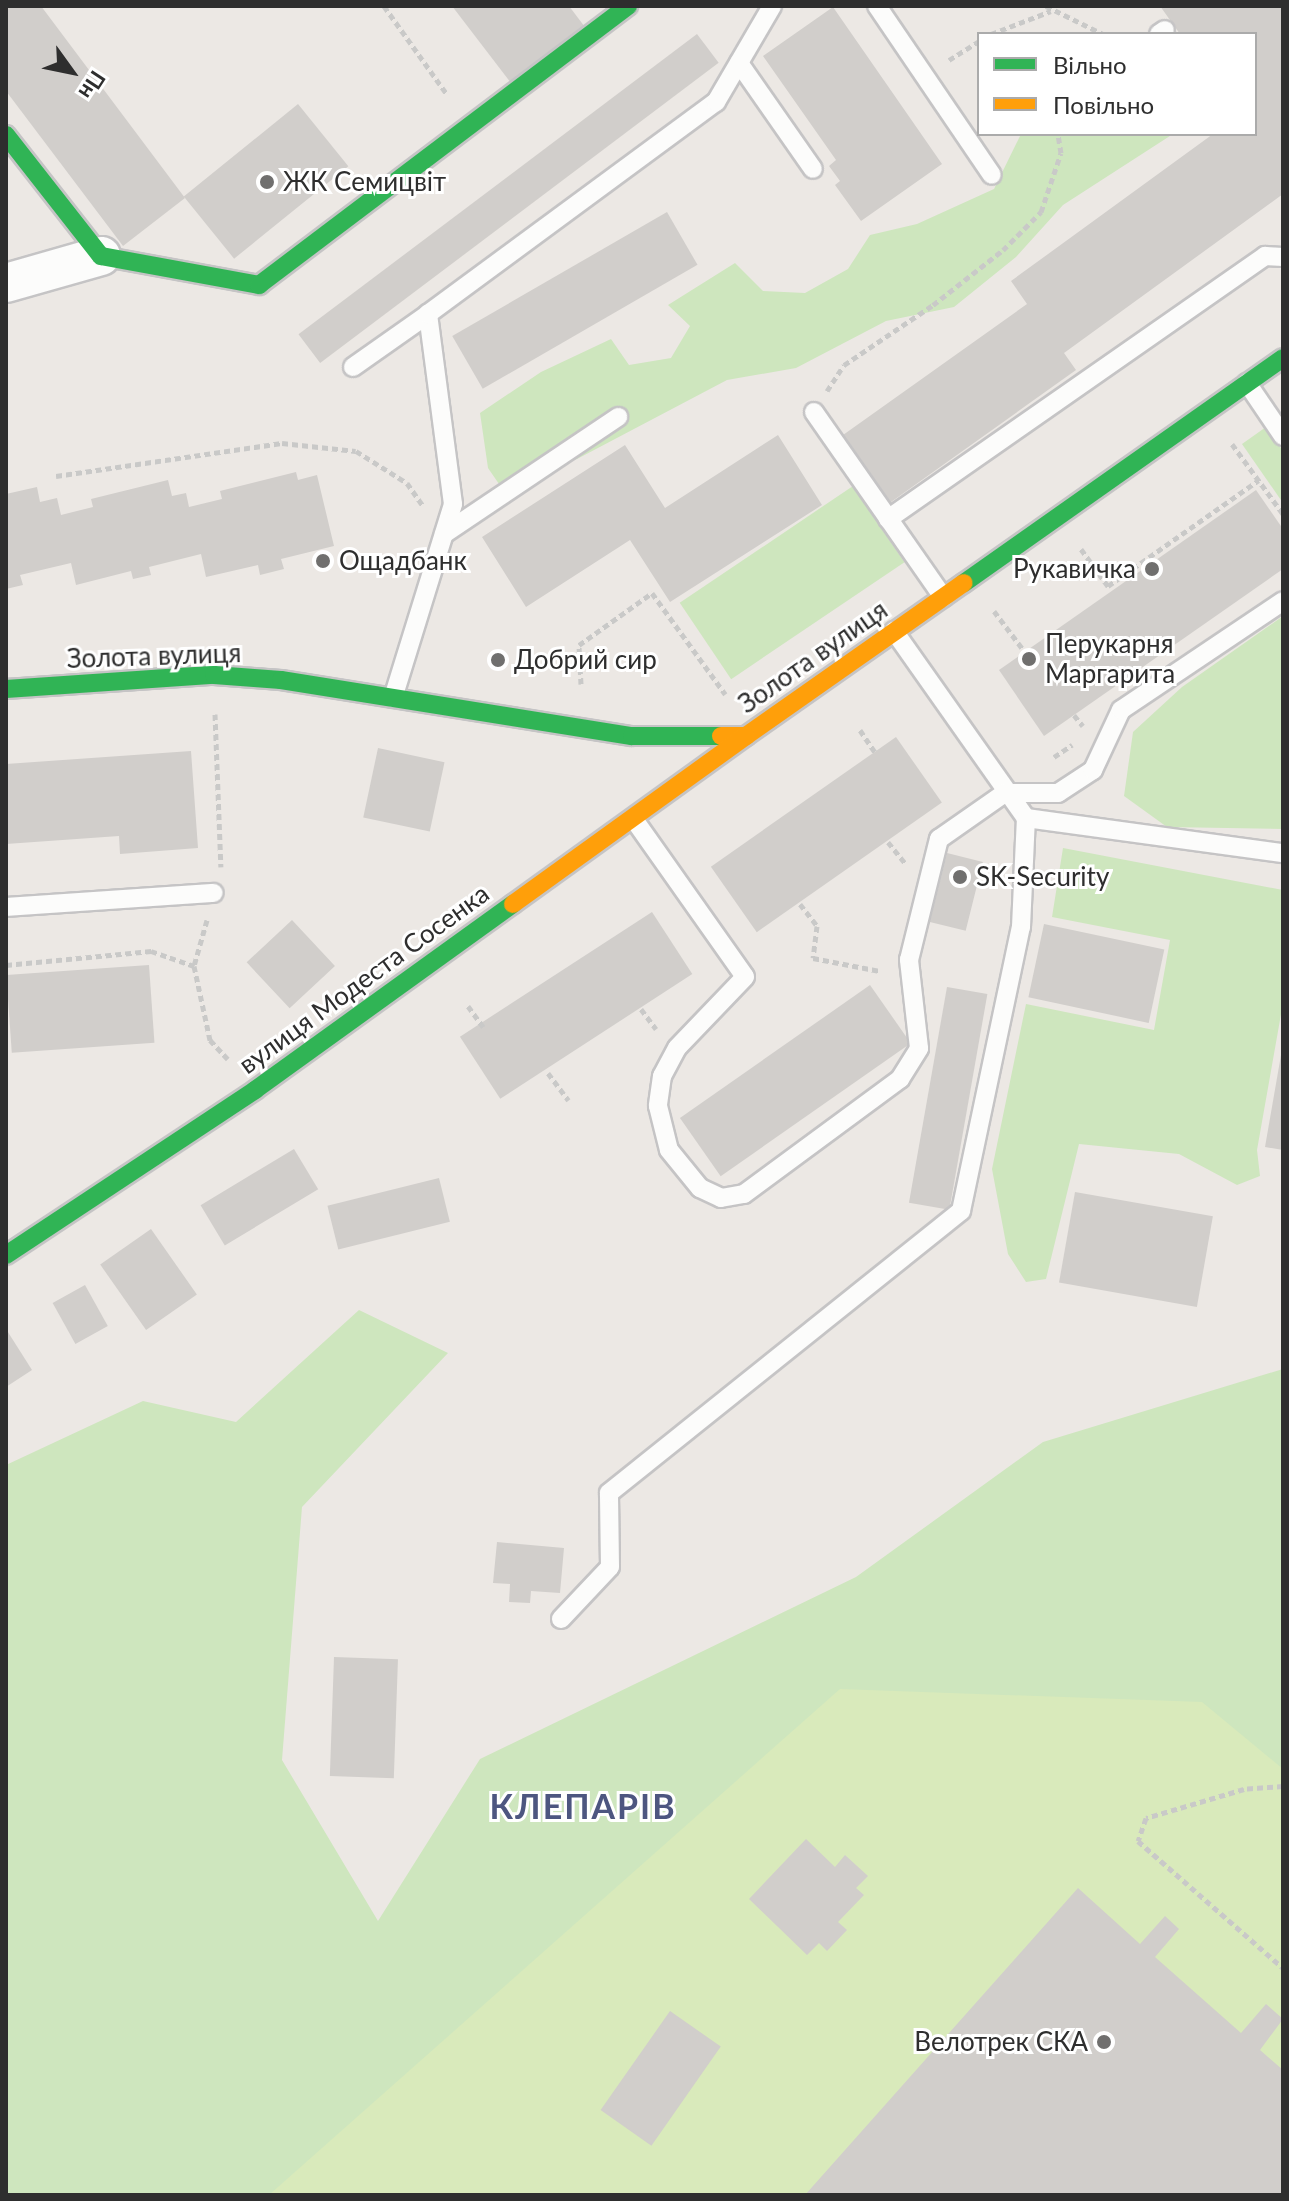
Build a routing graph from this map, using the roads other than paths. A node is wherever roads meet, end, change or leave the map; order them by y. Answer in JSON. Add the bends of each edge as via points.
{"nodes":[{"id":1,"x":628,"y":6,"type":"edge"},
{"id":2,"x":772,"y":6,"type":"edge"},
{"id":3,"x":877,"y":6,"type":"edge"},
{"id":4,"x":739,"y":63,"type":"junction"},
{"id":5,"x":6,"y":135,"type":"edge"},
{"id":6,"x":813,"y":169,"type":"dead end"},
{"id":7,"x":992,"y":175,"type":"dead end"},
{"id":8,"x":101,"y":256,"type":"junction"},
{"id":9,"x":1283,"y":257,"type":"edge"},
{"id":10,"x":6,"y":283,"type":"edge"},
{"id":11,"x":428,"y":314,"type":"junction"},
{"id":12,"x":1283,"y":358,"type":"edge"},
{"id":13,"x":353,"y":367,"type":"dead end"},
{"id":14,"x":1247,"y":383,"type":"junction"},
{"id":15,"x":814,"y":412,"type":"road end"},
{"id":16,"x":618,"y":417,"type":"dead end"},
{"id":17,"x":1283,"y":436,"type":"edge"},
{"id":18,"x":888,"y":519,"type":"junction"},
{"id":19,"x":444,"y":534,"type":"junction"},
{"id":20,"x":943,"y":597,"type":"junction"},
{"id":21,"x":1283,"y":601,"type":"edge"},
{"id":22,"x":894,"y":631,"type":"junction"},
{"id":23,"x":6,"y":689,"type":"edge"},
{"id":24,"x":393,"y":698,"type":"junction"},
{"id":25,"x":746,"y":736,"type":"junction"},
{"id":26,"x":1005,"y":793,"type":"junction"},
{"id":27,"x":633,"y":818,"type":"junction"},
{"id":28,"x":1026,"y":818,"type":"junction"},
{"id":29,"x":1283,"y":853,"type":"edge"},
{"id":30,"x":214,"y":893,"type":"dead end"},
{"id":31,"x":6,"y":907,"type":"edge"},
{"id":32,"x":6,"y":1243,"type":"edge"},
{"id":33,"x":27,"y":1243,"type":"junction"},
{"id":34,"x":6,"y":1255,"type":"edge"},
{"id":35,"x":561,"y":1619,"type":"dead end"}],
"edges":[{"from":1,"to":8,"type":"street","via":[[259,285]]},
{"from":2,"to":4,"type":"lane"},
{"from":3,"to":7,"type":"lane"},
{"from":4,"to":6,"type":"lane"},
{"from":4,"to":11,"type":"lane","via":[[716,102]]},
{"from":5,"to":8,"type":"street"},
{"from":8,"to":10,"type":"street"},
{"from":9,"to":18,"type":"lane","via":[[1265,256]]},
{"from":11,"to":13,"type":"lane"},
{"from":11,"to":19,"type":"lane","via":[[453,504]]},
{"from":12,"to":14,"type":"street","name":"Золота вулиця"},
{"from":14,"to":17,"type":"lane"},
{"from":14,"to":20,"type":"street","name":"Золота вулиця"},
{"from":15,"to":18,"type":"lane"},
{"from":16,"to":19,"type":"lane"},
{"from":18,"to":20,"type":"lane"},
{"from":19,"to":24,"type":"lane"},
{"from":20,"to":22,"type":"street","name":"Золота вулиця"},
{"from":21,"to":26,"type":"lane","via":[[1121,710],[1093,770],[1058,793]]},
{"from":22,"to":25,"type":"street","name":"Золота вулиця"},
{"from":22,"to":26,"type":"lane"},
{"from":23,"to":24,"type":"street","name":"Золота вулиця","via":[[214,675]]},
{"from":24,"to":25,"type":"street","name":"Золота вулиця","via":[[632,736]]},
{"from":25,"to":27,"type":"street","name":"вулиця Модеста Сосенка"},
{"from":26,"to":27,"type":"lane","via":[[939,839],[909,960],[919,1048],[900,1079],[744,1194],[721,1198],[700,1188],[669,1150],[658,1106],[662,1076],[677,1048],[745,977]]},
{"from":26,"to":28,"type":"lane"},
{"from":27,"to":33,"type":"street","name":"вулиця Модеста Сосенка","via":[[255,1090]]},
{"from":28,"to":29,"type":"lane"},
{"from":28,"to":35,"type":"lane","via":[[1021,927],[961,1211],[609,1493],[610,1567]]},
{"from":30,"to":31,"type":"lane"},
{"from":32,"to":33,"type":"lane"},
{"from":33,"to":34,"type":"street","name":"вулиця Модеста Сосенка"}]}
